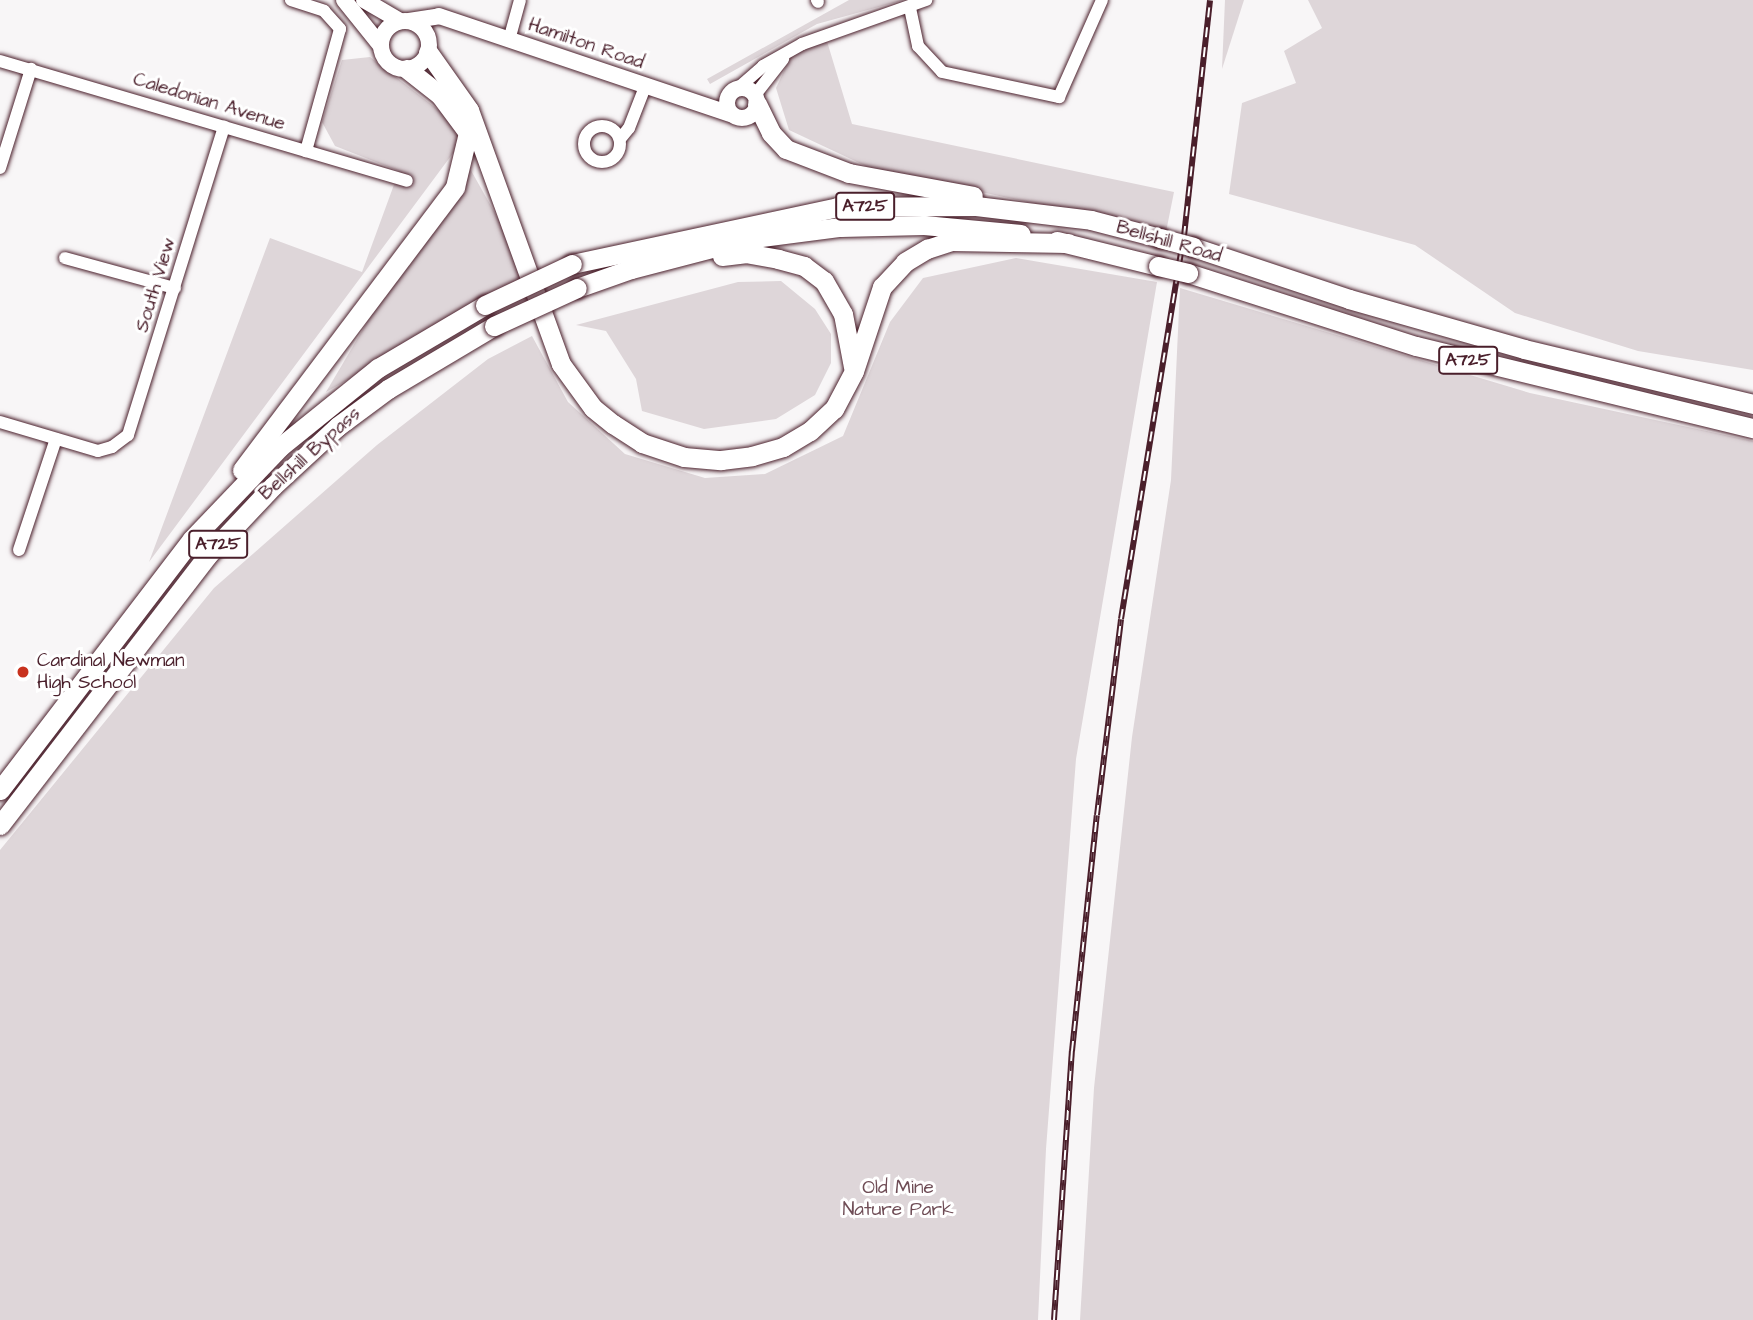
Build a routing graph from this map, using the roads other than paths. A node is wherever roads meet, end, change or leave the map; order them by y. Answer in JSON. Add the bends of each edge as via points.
{"nodes":[{"id":1,"x":291,"y":0,"type":"edge"},
{"id":2,"x":344,"y":0,"type":"edge"},
{"id":3,"x":364,"y":0,"type":"edge"},
{"id":4,"x":520,"y":0,"type":"edge"},
{"id":5,"x":926,"y":0,"type":"edge"},
{"id":6,"x":1102,"y":0,"type":"edge"},
{"id":7,"x":910,"y":8,"type":"junction"},
{"id":8,"x":404,"y":21,"type":"junction"},
{"id":9,"x":461,"y":24,"type":"junction"},
{"id":10,"x":509,"y":40,"type":"junction"},
{"id":11,"x":381,"y":46,"type":"junction"},
{"id":12,"x":428,"y":48,"type":"junction"},
{"id":13,"x":785,"y":56,"type":"junction"},
{"id":14,"x":0,"y":61,"type":"edge"},
{"id":15,"x":31,"y":69,"type":"junction"},
{"id":16,"x":407,"y":69,"type":"junction"},
{"id":17,"x":645,"y":87,"type":"junction"},
{"id":18,"x":735,"y":90,"type":"junction"},
{"id":19,"x":756,"y":100,"type":"junction"},
{"id":20,"x":697,"y":103,"type":"junction"},
{"id":21,"x":730,"y":114,"type":"junction"},
{"id":22,"x":225,"y":127,"type":"junction"},
{"id":23,"x":468,"y":133,"type":"junction"},
{"id":24,"x":620,"y":139,"type":"dead end"},
{"id":25,"x":306,"y":151,"type":"junction"},
{"id":26,"x":485,"y":158,"type":"junction"},
{"id":27,"x":0,"y":168,"type":"edge"},
{"id":28,"x":407,"y":181,"type":"dead end"},
{"id":29,"x":1091,"y":220,"type":"junction"},
{"id":30,"x":1068,"y":243,"type":"junction"},
{"id":31,"x":65,"y":258,"type":"dead end"},
{"id":32,"x":572,"y":264,"type":"joint"},
{"id":33,"x":631,"y":269,"type":"junction"},
{"id":34,"x":175,"y":288,"type":"junction"},
{"id":35,"x":577,"y":288,"type":"joint"},
{"id":36,"x":854,"y":371,"type":"junction"},
{"id":37,"x":1753,"y":404,"type":"edge"},
{"id":38,"x":0,"y":422,"type":"edge"},
{"id":39,"x":1753,"y":428,"type":"edge"},
{"id":40,"x":56,"y":439,"type":"junction"},
{"id":41,"x":192,"y":539,"type":"junction"},
{"id":42,"x":19,"y":550,"type":"dead end"},
{"id":43,"x":0,"y":790,"type":"edge"},
{"id":44,"x":0,"y":824,"type":"edge"}],
"edges":[{"from":1,"to":25,"type":"street","via":[[324,11],[336,21],[340,37]]},
{"from":2,"to":11,"type":"main road"},
{"from":3,"to":8,"type":"main road"},
{"from":4,"to":10,"type":"street"},
{"from":5,"to":7,"type":"street"},
{"from":6,"to":7,"type":"street","via":[[1059,97],[942,72],[918,46]]},
{"from":7,"to":13,"type":"street","via":[[836,30]]},
{"from":8,"to":9,"type":"main road","name":"Hamilton Road","via":[[439,16]]},
{"from":8,"to":11,"type":"main road","via":[[386,30]]},
{"from":8,"to":12,"type":"main road","via":[[422,28]]},
{"from":9,"to":10,"type":"main road","name":"Hamilton Road"},
{"from":9,"to":12,"type":"main road","via":[[447,28]]},
{"from":10,"to":17,"type":"main road","name":"Hamilton Road"},
{"from":11,"to":16,"type":"main road","via":[[386,60]]},
{"from":12,"to":16,"type":"main road","via":[[420,64]]},
{"from":12,"to":26,"type":"highway","via":[[468,110]]},
{"from":13,"to":18,"type":"street","via":[[763,66]]},
{"from":13,"to":19,"type":"street"},
{"from":14,"to":15,"type":"street","name":"Caledonian Avenue"},
{"from":15,"to":22,"type":"street","name":"Caledonian Avenue"},
{"from":15,"to":27,"type":"street"},
{"from":16,"to":23,"type":"highway","via":[[440,95]]},
{"from":17,"to":20,"type":"main road","name":"Hamilton Road"},
{"from":17,"to":24,"type":"street"},
{"from":18,"to":19,"type":"main road"},
{"from":18,"to":20,"type":"main road"},
{"from":18,"to":21,"type":"main road","via":[[726,104]]},
{"from":19,"to":21,"type":"main road","via":[[744,119]]},
{"from":19,"to":29,"type":"highway","via":[[771,133],[786,149],[849,173]]},
{"from":20,"to":21,"type":"main road","name":"Hamilton Road"},
{"from":22,"to":25,"type":"street","name":"Caledonian Avenue"},
{"from":22,"to":34,"type":"street","name":"South View"},
{"from":23,"to":26,"type":"highway"},
{"from":23,"to":41,"type":"highway","via":[[455,187]]},
{"from":25,"to":28,"type":"street","name":"Caledonian Avenue"},
{"from":26,"to":36,"type":"highway","via":[[561,365],[593,408],[642,443],[684,457],[721,460],[783,447],[834,409]]},
{"from":29,"to":32,"type":"highway","name":"Bellshill Road","number":"A725","via":[[976,206],[837,207]]},
{"from":29,"to":37,"type":"highway","name":"Bellshill Road","number":"A725","bridge":true,"via":[[1524,349]]},
{"from":30,"to":33,"type":"highway","name":"Bellshill Road","number":"A725","via":[[999,230],[924,225],[840,227],[746,239]]},
{"from":30,"to":36,"type":"highway","via":[[951,241],[905,262],[882,287]]},
{"from":30,"to":39,"type":"highway","name":"Bellshill Road","number":"A725","bridge":true,"via":[[1188,273],[1416,346]]},
{"from":31,"to":34,"type":"street"},
{"from":32,"to":41,"type":"highway","name":"Bellshill Bypass","number":"A725","bridge":true,"via":[[485,305],[389,362],[280,447]]},
{"from":33,"to":35,"type":"highway","name":"Bellshill Road","number":"A725"},
{"from":33,"to":36,"type":"highway","via":[[745,253],[804,266],[836,298]]},
{"from":34,"to":40,"type":"street","name":"South View","via":[[128,435],[98,451]]},
{"from":35,"to":44,"type":"highway","name":"Bellshill Bypass","number":"A725","bridge":true,"via":[[494,326],[378,396],[272,486],[207,556]]},
{"from":38,"to":40,"type":"street"},
{"from":40,"to":42,"type":"street"},
{"from":41,"to":43,"type":"highway","name":"Bellshill Bypass","number":"A725"}]}
